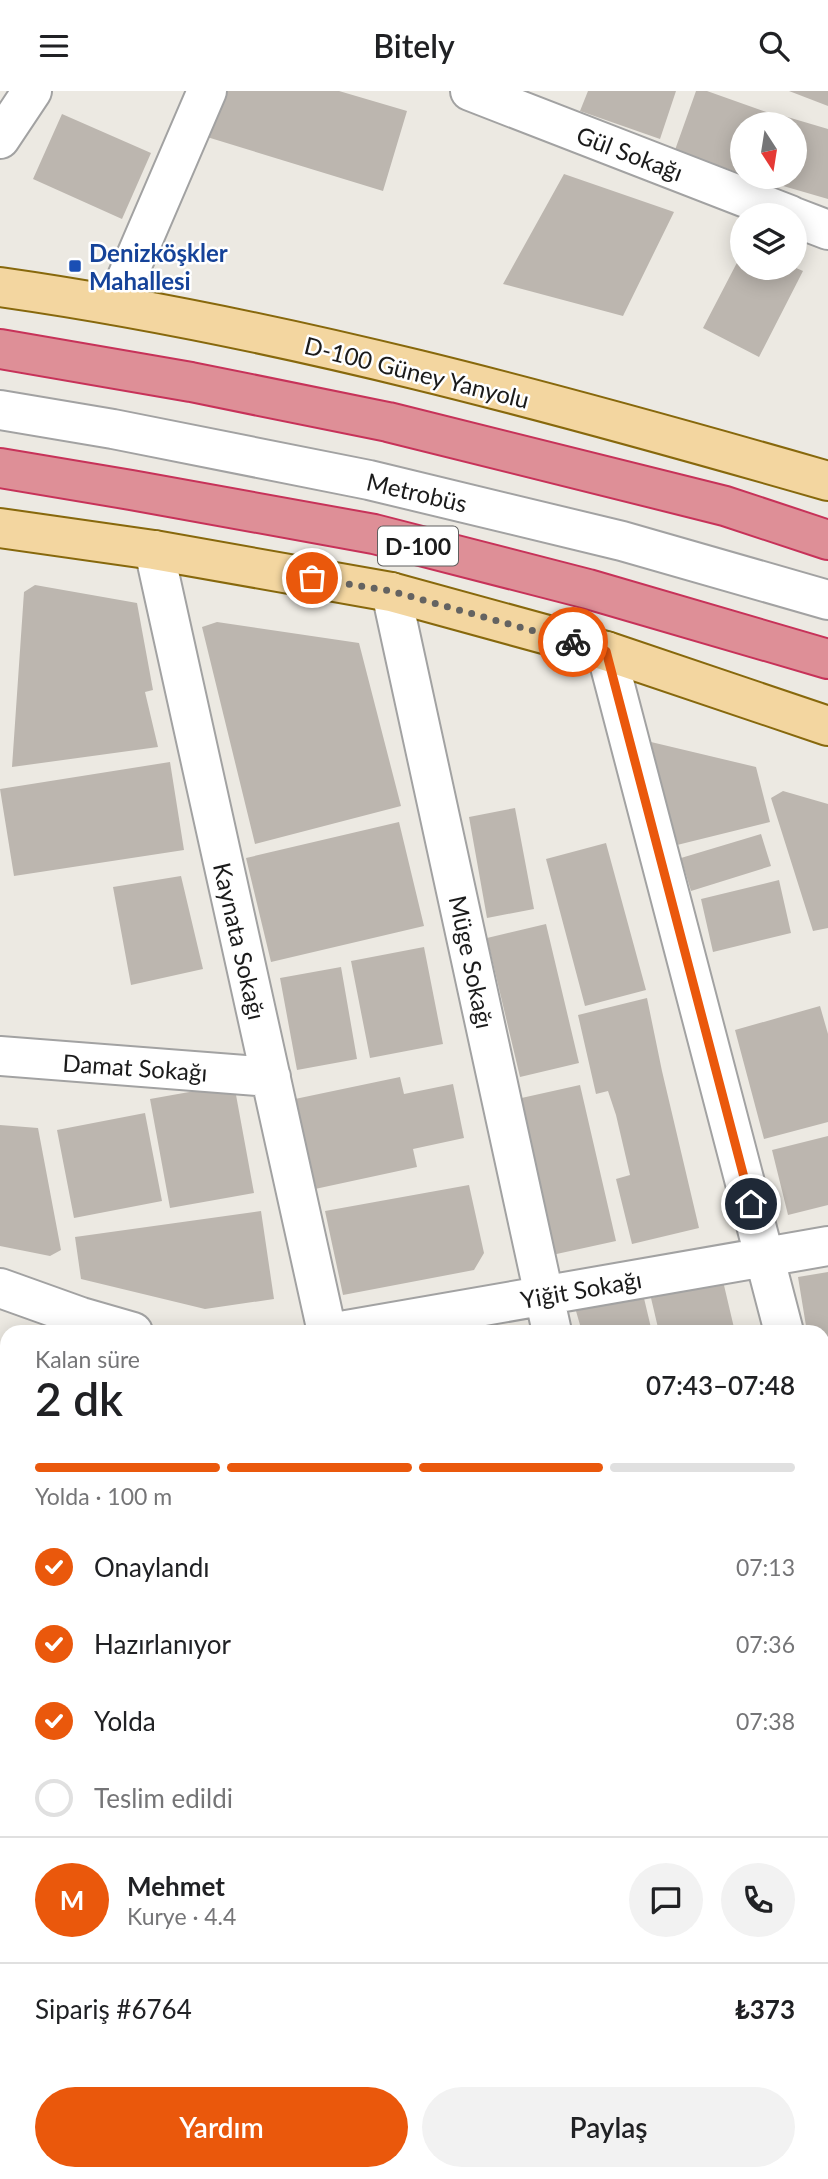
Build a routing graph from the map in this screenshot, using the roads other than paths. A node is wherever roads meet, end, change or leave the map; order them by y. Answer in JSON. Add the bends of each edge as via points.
{"nodes":[{"id":1,"x":32,"y":91,"type":"edge"},
{"id":2,"x":207,"y":91,"type":"edge"},
{"id":3,"x":470,"y":91,"type":"edge"},
{"id":4,"x":0,"y":139,"type":"edge"},
{"id":5,"x":759,"y":203,"type":"edge"},
{"id":6,"x":807,"y":222,"type":"edge"},
{"id":7,"x":828,"y":230,"type":"edge"},
{"id":8,"x":0,"y":287,"type":"edge"},
{"id":9,"x":115,"y":305,"type":"junction"},
{"id":10,"x":0,"y":349,"type":"edge"},
{"id":11,"x":0,"y":410,"type":"edge"},
{"id":12,"x":0,"y":468,"type":"edge"},
{"id":13,"x":828,"y":481,"type":"edge"},
{"id":14,"x":0,"y":528,"type":"edge"},
{"id":15,"x":828,"y":540,"type":"edge"},
{"id":16,"x":154,"y":550,"type":"junction"},
{"id":17,"x":391,"y":591,"type":"junction"},
{"id":18,"x":828,"y":600,"type":"edge"},
{"id":19,"x":606,"y":651,"type":"junction"},
{"id":20,"x":828,"y":659,"type":"edge"},
{"id":21,"x":828,"y":726,"type":"edge"},
{"id":22,"x":0,"y":1056,"type":"edge"},
{"id":23,"x":271,"y":1077,"type":"junction"},
{"id":24,"x":828,"y":1246,"type":"edge"},
{"id":25,"x":765,"y":1257,"type":"junction"},
{"id":26,"x":0,"y":1288,"type":"edge"},
{"id":27,"x":544,"y":1295,"type":"junction"},
{"id":28,"x":80,"y":1324,"type":"edge"},
{"id":29,"x":325,"y":1325,"type":"edge"},
{"id":30,"x":375,"y":1325,"type":"edge"},
{"id":31,"x":550,"y":1325,"type":"edge"},
{"id":32,"x":782,"y":1325,"type":"edge"}],
"edges":[{"from":1,"to":4,"type":"street"},
{"from":2,"to":9,"type":"street"},
{"from":3,"to":5,"type":"street","name":"Gül Sokağı"},
{"from":6,"to":7,"type":"street"},
{"from":8,"to":9,"type":"main road","name":"D-100 Güney Yanyolu"},
{"from":9,"to":13,"type":"main road","name":"D-100 Güney Yanyolu","via":[[448,377]]},
{"from":10,"to":15,"type":"highway","via":[[388,422],[725,506]]},
{"from":11,"to":18,"type":"street","name":"Metrobüs","via":[[369,480],[622,541]]},
{"from":12,"to":20,"type":"highway","number":"D-100","via":[[374,534],[588,589]]},
{"from":14,"to":16,"type":"main road"},
{"from":16,"to":17,"type":"main road"},
{"from":16,"to":23,"type":"street","name":"Kaynata Sokağı"},
{"from":17,"to":19,"type":"main road"},
{"from":17,"to":27,"type":"street","name":"Müge Sokağı"},
{"from":19,"to":21,"type":"main road"},
{"from":19,"to":25,"type":"street"},
{"from":22,"to":23,"type":"street","name":"Damat Sokağı"},
{"from":23,"to":29,"type":"street","name":"Kaynata Sokağı"},
{"from":24,"to":25,"type":"street","name":"Yiğit Sokağı"},
{"from":25,"to":27,"type":"street","name":"Yiğit Sokağı"},
{"from":25,"to":32,"type":"street"},
{"from":26,"to":28,"type":"street"},
{"from":27,"to":30,"type":"street","name":"Yiğit Sokağı"},
{"from":27,"to":31,"type":"street","name":"Müge Sokağı"}]}
